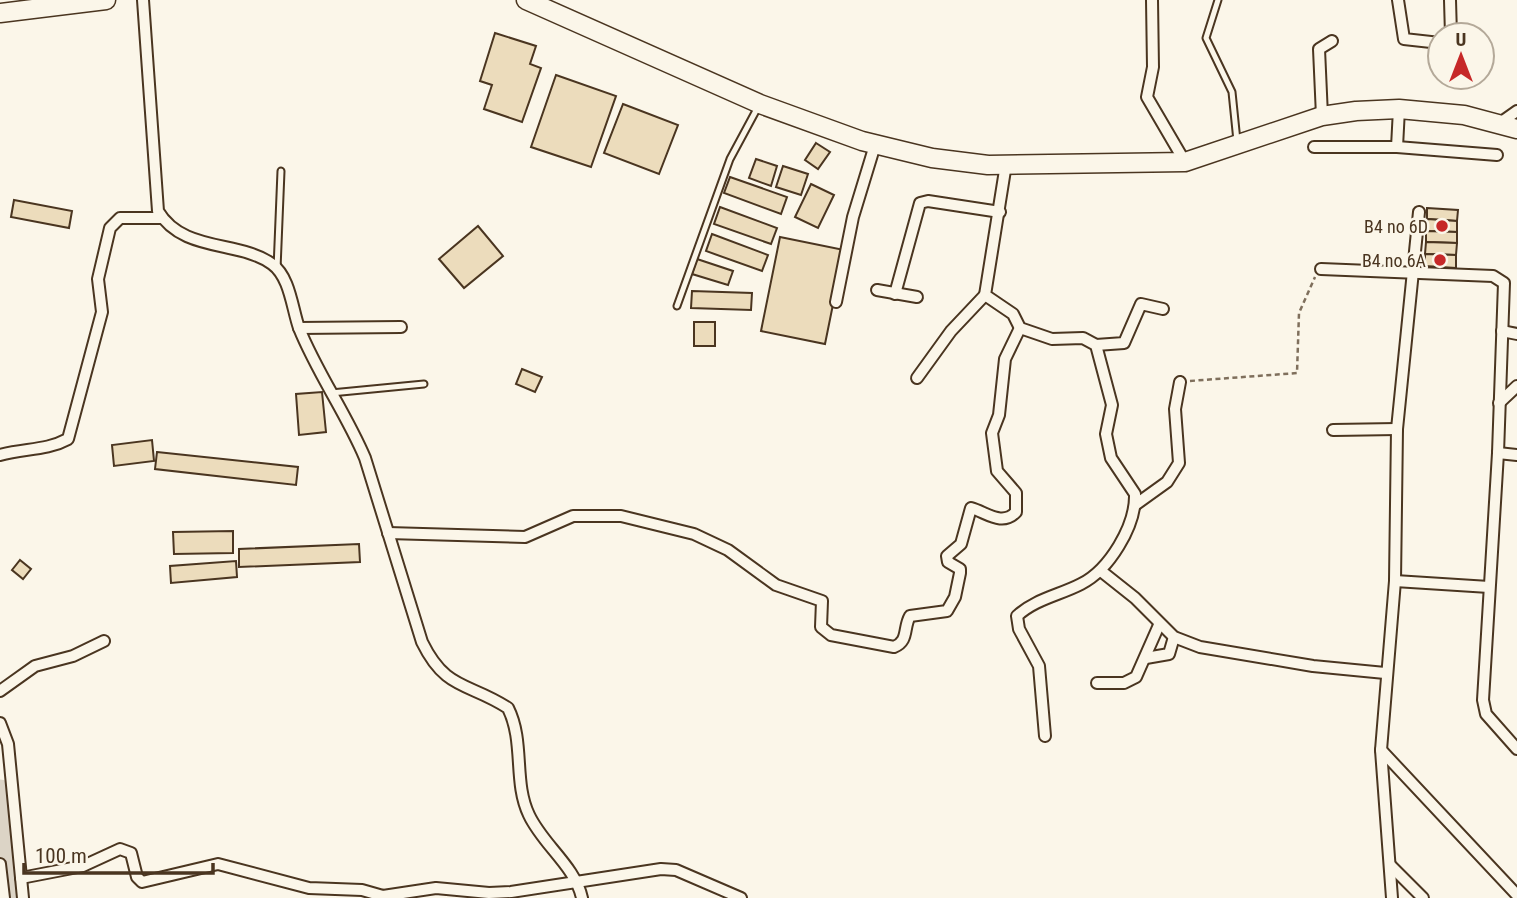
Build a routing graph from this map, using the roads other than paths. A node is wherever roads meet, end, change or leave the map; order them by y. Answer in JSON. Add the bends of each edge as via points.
{"nodes":[{"id":1,"x":106,"y":0,"type":"edge"},
{"id":2,"x":143,"y":0,"type":"edge"},
{"id":3,"x":526,"y":0,"type":"edge"},
{"id":4,"x":1152,"y":0,"type":"edge"},
{"id":5,"x":1218,"y":0,"type":"edge"},
{"id":6,"x":1398,"y":0,"type":"edge"},
{"id":7,"x":1450,"y":0,"type":"edge"},
{"id":8,"x":57,"y":3,"type":"edge"},
{"id":9,"x":0,"y":12,"type":"edge"},
{"id":10,"x":1451,"y":21,"type":"edge"},
{"id":11,"x":1332,"y":41,"type":"dead end"},
{"id":12,"x":1426,"y":41,"type":"edge"},
{"id":13,"x":760,"y":104,"type":"junction"},
{"id":14,"x":1399,"y":109,"type":"junction"},
{"id":15,"x":1517,"y":111,"type":"edge"},
{"id":16,"x":1322,"y":116,"type":"junction"},
{"id":17,"x":1509,"y":126,"type":"edge"},
{"id":18,"x":1237,"y":144,"type":"junction"},
{"id":19,"x":875,"y":145,"type":"junction"},
{"id":20,"x":1314,"y":147,"type":"dead end"},
{"id":21,"x":1397,"y":147,"type":"junction"},
{"id":22,"x":1497,"y":155,"type":"dead end"},
{"id":23,"x":1185,"y":162,"type":"junction"},
{"id":24,"x":1006,"y":164,"type":"junction"},
{"id":25,"x":281,"y":171,"type":"dead end"},
{"id":26,"x":1000,"y":212,"type":"junction"},
{"id":27,"x":1419,"y":212,"type":"dead end"},
{"id":28,"x":162,"y":218,"type":"junction"},
{"id":29,"x":277,"y":269,"type":"junction"},
{"id":30,"x":1321,"y":269,"type":"road end"},
{"id":31,"x":1415,"y":275,"type":"junction"},
{"id":32,"x":877,"y":290,"type":"dead end"},
{"id":33,"x":894,"y":294,"type":"junction"},
{"id":34,"x":985,"y":295,"type":"junction"},
{"id":35,"x":917,"y":297,"type":"dead end"},
{"id":36,"x":836,"y":302,"type":"dead end"},
{"id":37,"x":677,"y":306,"type":"dead end"},
{"id":38,"x":1163,"y":309,"type":"dead end"},
{"id":39,"x":299,"y":327,"type":"junction"},
{"id":40,"x":401,"y":327,"type":"dead end"},
{"id":41,"x":1020,"y":328,"type":"junction"},
{"id":42,"x":1502,"y":331,"type":"junction"},
{"id":43,"x":1517,"y":334,"type":"edge"},
{"id":44,"x":1096,"y":345,"type":"junction"},
{"id":45,"x":917,"y":378,"type":"dead end"},
{"id":46,"x":1180,"y":382,"type":"road end"},
{"id":47,"x":424,"y":384,"type":"dead end"},
{"id":48,"x":1517,"y":386,"type":"edge"},
{"id":49,"x":331,"y":393,"type":"junction"},
{"id":50,"x":1499,"y":403,"type":"junction"},
{"id":51,"x":1397,"y":429,"type":"junction"},
{"id":52,"x":1333,"y":430,"type":"dead end"},
{"id":53,"x":1499,"y":453,"type":"junction"},
{"id":54,"x":0,"y":455,"type":"edge"},
{"id":55,"x":1517,"y":455,"type":"edge"},
{"id":56,"x":1135,"y":505,"type":"junction"},
{"id":57,"x":388,"y":533,"type":"junction"},
{"id":58,"x":1101,"y":571,"type":"junction"},
{"id":59,"x":1395,"y":581,"type":"junction"},
{"id":60,"x":1489,"y":587,"type":"junction"},
{"id":61,"x":1159,"y":625,"type":"junction"},
{"id":62,"x":1174,"y":636,"type":"junction"},
{"id":63,"x":104,"y":641,"type":"dead end"},
{"id":64,"x":1146,"y":658,"type":"junction"},
{"id":65,"x":1385,"y":673,"type":"junction"},
{"id":66,"x":1097,"y":683,"type":"dead end"},
{"id":67,"x":0,"y":691,"type":"edge"},
{"id":68,"x":0,"y":723,"type":"edge"},
{"id":69,"x":1045,"y":736,"type":"dead end"},
{"id":70,"x":1517,"y":749,"type":"edge"},
{"id":71,"x":1381,"y":750,"type":"junction"},
{"id":72,"x":1390,"y":865,"type":"junction"},
{"id":73,"x":1,"y":871,"type":"edge"},
{"id":74,"x":21,"y":878,"type":"junction"},
{"id":75,"x":579,"y":883,"type":"junction"},
{"id":76,"x":328,"y":894,"type":"edge"},
{"id":77,"x":1517,"y":895,"type":"edge"},
{"id":78,"x":4,"y":898,"type":"edge"},
{"id":79,"x":23,"y":898,"type":"edge"},
{"id":80,"x":582,"y":898,"type":"edge"},
{"id":81,"x":741,"y":898,"type":"edge"},
{"id":82,"x":1392,"y":898,"type":"edge"},
{"id":83,"x":1423,"y":898,"type":"edge"}],
"edges":[{"from":1,"to":8,"type":"main road"},
{"from":2,"to":28,"type":"street","via":[[157,203]]},
{"from":3,"to":13,"type":"main road"},
{"from":4,"to":23,"type":"street","via":[[1153,67],[1147,97]]},
{"from":5,"to":18,"type":"lane","via":[[1206,38],[1232,92]]},
{"from":6,"to":12,"type":"street","via":[[1404,39]]},
{"from":7,"to":10,"type":"street"},
{"from":8,"to":9,"type":"main road"},
{"from":11,"to":16,"type":"street","via":[[1319,50]]},
{"from":13,"to":19,"type":"main road"},
{"from":13,"to":37,"type":"lane","via":[[730,159]]},
{"from":14,"to":16,"type":"main road"},
{"from":14,"to":17,"type":"main road"},
{"from":14,"to":21,"type":"street"},
{"from":15,"to":17,"type":"street"},
{"from":16,"to":18,"type":"main road"},
{"from":18,"to":23,"type":"main road"},
{"from":19,"to":24,"type":"main road","via":[[932,158]]},
{"from":19,"to":36,"type":"street","via":[[853,217]]},
{"from":20,"to":21,"type":"street"},
{"from":21,"to":22,"type":"street"},
{"from":23,"to":24,"type":"main road"},
{"from":24,"to":26,"type":"street"},
{"from":25,"to":29,"type":"lane"},
{"from":26,"to":33,"type":"street","via":[[920,202]]},
{"from":26,"to":34,"type":"street"},
{"from":27,"to":31,"type":"street"},
{"from":28,"to":29,"type":"street","via":[[174,229],[265,260]]},
{"from":28,"to":54,"type":"street","via":[[120,218],[110,228],[98,279],[102,312],[68,439],[55,446]]},
{"from":29,"to":39,"type":"street"},
{"from":30,"to":31,"type":"street"},
{"from":31,"to":42,"type":"street","via":[[1493,276],[1502,281]]},
{"from":31,"to":51,"type":"street"},
{"from":32,"to":33,"type":"street"},
{"from":33,"to":35,"type":"street"},
{"from":34,"to":41,"type":"street","via":[[1013,314]]},
{"from":34,"to":45,"type":"street"},
{"from":38,"to":44,"type":"street","via":[[1141,304],[1124,343]]},
{"from":39,"to":40,"type":"street"},
{"from":39,"to":49,"type":"street"},
{"from":41,"to":44,"type":"street","via":[[1052,339],[1083,338]]},
{"from":41,"to":57,"type":"street","via":[[1005,359],[1000,410],[992,433],[997,471],[1016,494],[1016,512],[999,519],[971,509],[961,544],[947,556],[948,562],[960,569],[953,603],[942,613],[910,616],[901,645],[831,635],[821,627],[822,601],[776,585],[728,550],[694,534],[621,516],[576,516],[525,537]]},
{"from":42,"to":43,"type":"street"},
{"from":42,"to":50,"type":"street"},
{"from":44,"to":56,"type":"street","via":[[1112,405],[1106,434],[1111,458],[1131,485]]},
{"from":46,"to":56,"type":"street","via":[[1175,408],[1179,463],[1167,482]]},
{"from":47,"to":49,"type":"lane"},
{"from":48,"to":50,"type":"street"},
{"from":49,"to":57,"type":"street","via":[[365,458]]},
{"from":50,"to":53,"type":"street"},
{"from":51,"to":52,"type":"street"},
{"from":51,"to":59,"type":"street"},
{"from":53,"to":55,"type":"street"},
{"from":53,"to":60,"type":"street"},
{"from":56,"to":58,"type":"street","via":[[1126,534]]},
{"from":57,"to":75,"type":"street","via":[[432,662],[459,685],[508,708],[517,732],[520,783],[530,817]]},
{"from":58,"to":61,"type":"street"},
{"from":58,"to":69,"type":"street","via":[[1017,616],[1039,666]]},
{"from":59,"to":60,"type":"street"},
{"from":59,"to":65,"type":"street"},
{"from":60,"to":70,"type":"street","via":[[1483,701],[1486,714]]},
{"from":61,"to":62,"type":"street"},
{"from":61,"to":64,"type":"street"},
{"from":62,"to":64,"type":"street","via":[[1169,654]]},
{"from":62,"to":65,"type":"street","via":[[1200,647],[1238,654]]},
{"from":63,"to":67,"type":"street","via":[[73,656],[35,666]]},
{"from":64,"to":66,"type":"street","via":[[1131,682]]},
{"from":65,"to":71,"type":"street"},
{"from":68,"to":74,"type":"street","via":[[8,744]]},
{"from":71,"to":72,"type":"street"},
{"from":71,"to":77,"type":"street"},
{"from":72,"to":82,"type":"street"},
{"from":72,"to":83,"type":"street"},
{"from":73,"to":78,"type":"street"},
{"from":74,"to":76,"type":"street","via":[[83,866],[120,849],[131,853],[142,882],[218,864]]},
{"from":74,"to":79,"type":"street"},
{"from":75,"to":76,"type":"street","via":[[489,893],[436,888],[387,896],[362,890]]},
{"from":75,"to":80,"type":"street"},
{"from":75,"to":81,"type":"street","via":[[676,870]]}]}
